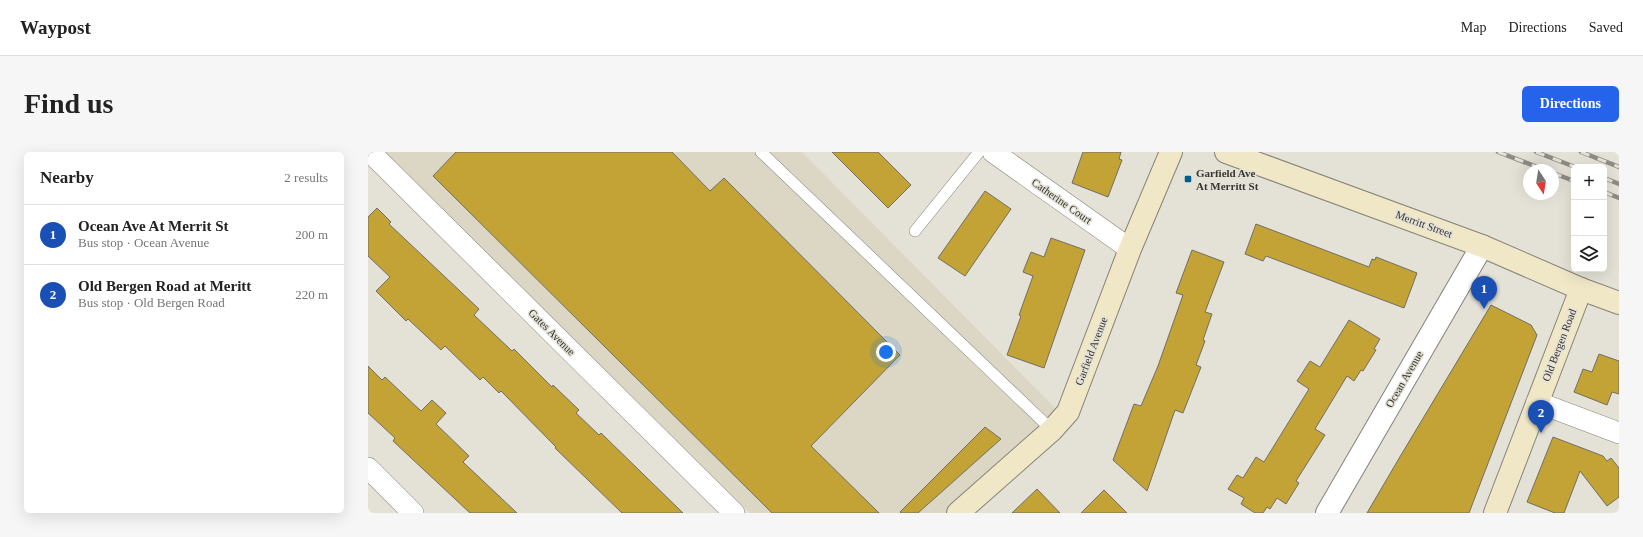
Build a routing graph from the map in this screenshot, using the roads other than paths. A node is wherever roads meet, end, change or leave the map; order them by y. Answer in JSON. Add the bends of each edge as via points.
{"nodes":[{"id":1,"x":370,"y":152,"type":"edge"},
{"id":2,"x":761,"y":152,"type":"edge"},
{"id":3,"x":979,"y":152,"type":"edge"},
{"id":4,"x":993,"y":152,"type":"edge"},
{"id":5,"x":1171,"y":152,"type":"edge"},
{"id":6,"x":1226,"y":152,"type":"edge"},
{"id":7,"x":915,"y":231,"type":"dead end"},
{"id":8,"x":1482,"y":246,"type":"junction"},
{"id":9,"x":1130,"y":249,"type":"junction"},
{"id":10,"x":1581,"y":290,"type":"junction"},
{"id":11,"x":1619,"y":303,"type":"edge"},
{"id":12,"x":1537,"y":402,"type":"junction"},
{"id":13,"x":1052,"y":430,"type":"junction"},
{"id":14,"x":1619,"y":433,"type":"edge"},
{"id":15,"x":368,"y":468,"type":"edge"},
{"id":16,"x":413,"y":513,"type":"edge"},
{"id":17,"x":734,"y":513,"type":"edge"},
{"id":18,"x":958,"y":513,"type":"edge"},
{"id":19,"x":1327,"y":513,"type":"edge"},
{"id":20,"x":1495,"y":513,"type":"edge"}],
"edges":[{"from":1,"to":17,"type":"street","name":"Gates Avenue"},
{"from":2,"to":13,"type":"lane"},
{"from":3,"to":7,"type":"lane"},
{"from":4,"to":9,"type":"street","name":"Catherine Court"},
{"from":5,"to":9,"type":"main road","name":"Garfield Avenue"},
{"from":6,"to":8,"type":"main road","name":"Merritt Street"},
{"from":8,"to":10,"type":"main road","name":"Merritt Street"},
{"from":8,"to":19,"type":"street","name":"Ocean Avenue"},
{"from":9,"to":13,"type":"main road","name":"Garfield Avenue","via":[[1068,412]]},
{"from":10,"to":11,"type":"main road","name":"Merritt Street"},
{"from":10,"to":12,"type":"main road","name":"Old Bergen Road"},
{"from":12,"to":14,"type":"street"},
{"from":12,"to":20,"type":"main road","name":"Old Bergen Road"},
{"from":13,"to":18,"type":"main road","name":"Garfield Avenue"},
{"from":15,"to":16,"type":"street"}]}
